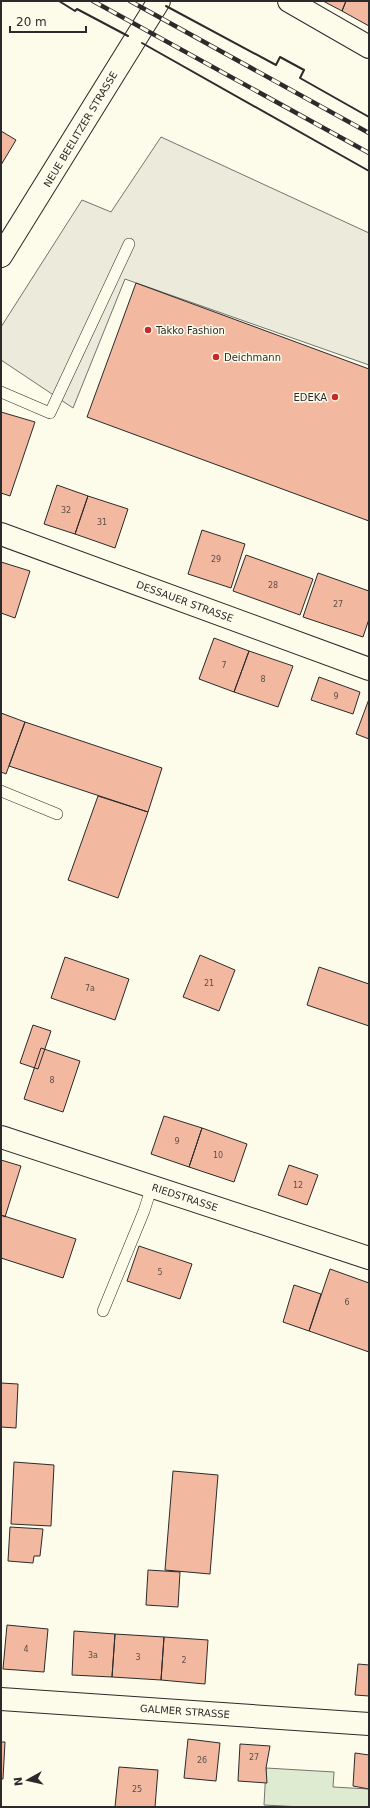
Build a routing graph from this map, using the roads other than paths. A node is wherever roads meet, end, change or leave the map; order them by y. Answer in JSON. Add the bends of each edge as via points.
{"nodes":[{"id":1,"x":159,"y":1,"type":"edge"},
{"id":2,"x":289,"y":1,"type":"edge"},
{"id":3,"x":369,"y":47,"type":"edge"},
{"id":4,"x":129,"y":244,"type":"dead end"},
{"id":5,"x":1,"y":256,"type":"edge"},
{"id":6,"x":1,"y":392,"type":"edge"},
{"id":7,"x":1,"y":534,"type":"edge"},
{"id":8,"x":369,"y":668,"type":"edge"},
{"id":9,"x":1,"y":791,"type":"edge"},
{"id":10,"x":57,"y":814,"type":"dead end"},
{"id":11,"x":1,"y":1136,"type":"edge"},
{"id":12,"x":152,"y":1186,"type":"junction"},
{"id":13,"x":369,"y":1258,"type":"edge"},
{"id":14,"x":103,"y":1311,"type":"dead end"},
{"id":15,"x":1,"y":1699,"type":"edge"},
{"id":16,"x":369,"y":1724,"type":"edge"}],
"edges":[{"from":1,"to":5,"type":"street","name":"NEUE BEELITZER STRASSE"},
{"from":2,"to":3,"type":"street"},
{"from":4,"to":6,"type":"lane","via":[[50,413]]},
{"from":7,"to":8,"type":"street","name":"DESSAUER STRASSE"},
{"from":9,"to":10,"type":"lane"},
{"from":11,"to":12,"type":"street","name":"RIEDSTRASSE"},
{"from":12,"to":13,"type":"street","name":"RIEDSTRASSE"},
{"from":12,"to":14,"type":"lane"},
{"from":15,"to":16,"type":"street","name":"GALMER STRASSE"}]}
